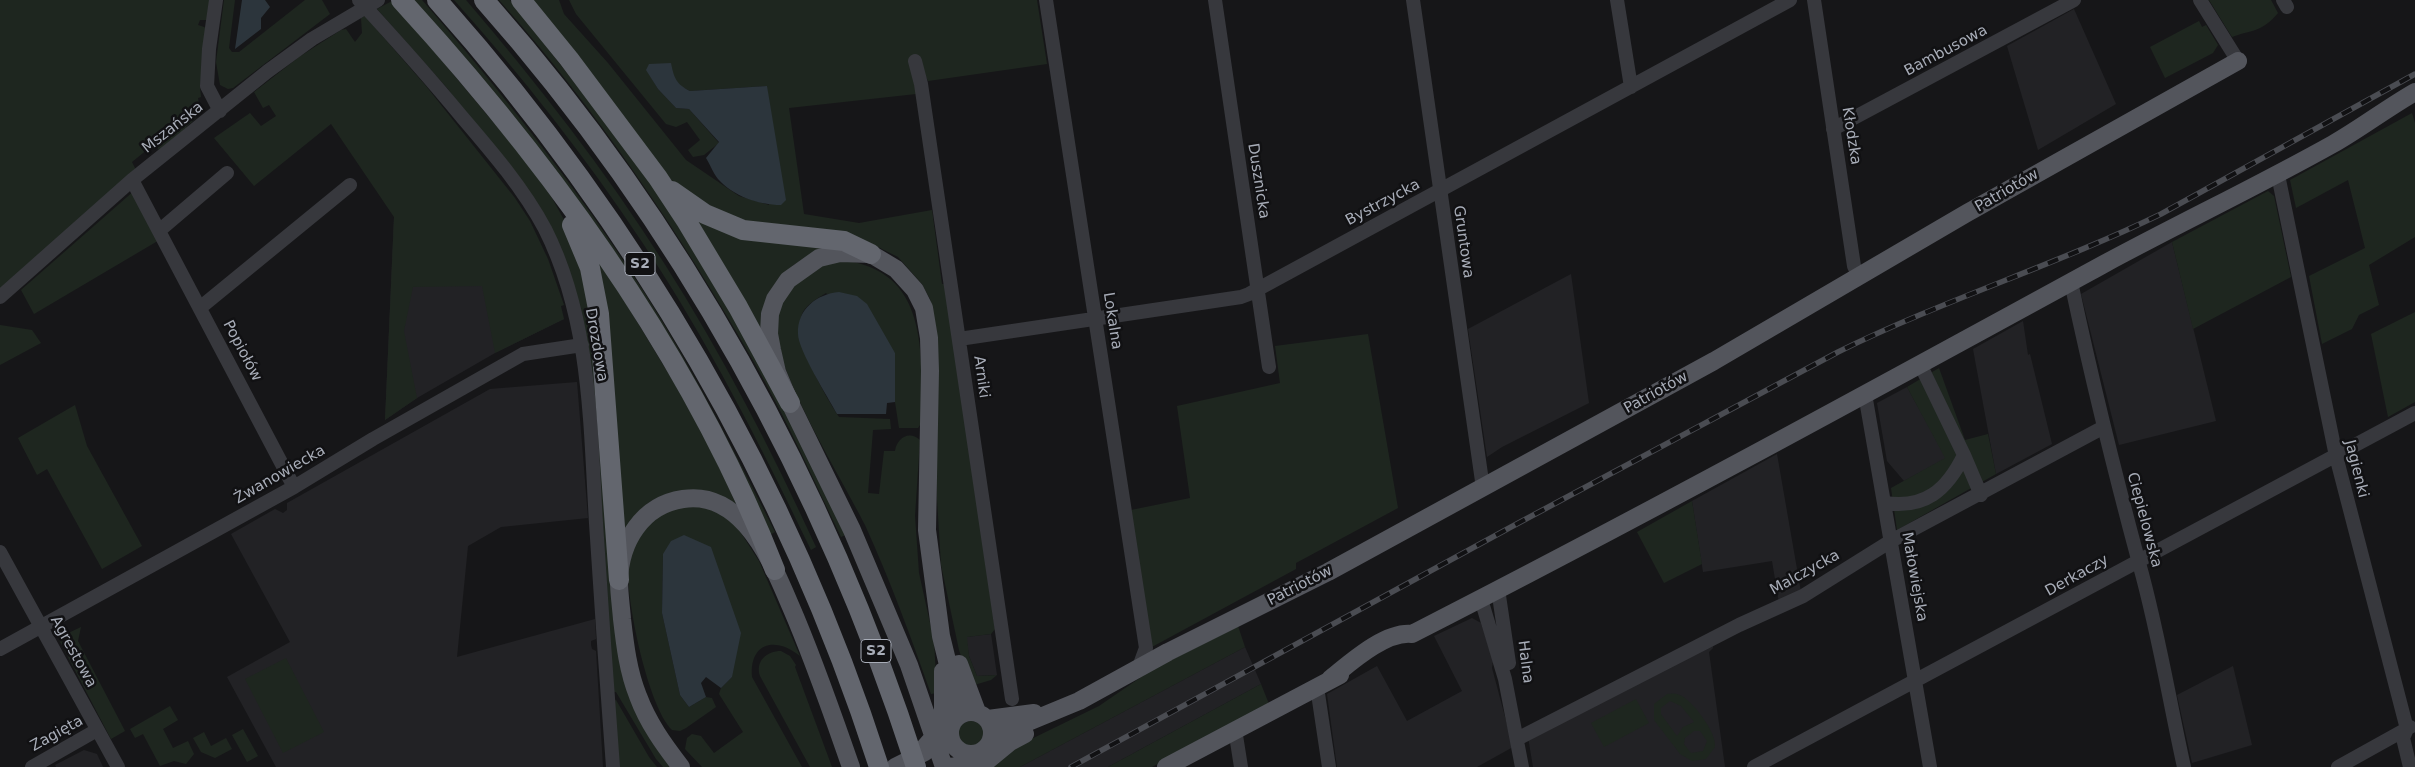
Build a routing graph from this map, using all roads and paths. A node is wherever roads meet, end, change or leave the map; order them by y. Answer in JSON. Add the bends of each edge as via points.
{"nodes":[{"id":1,"x":216,"y":0,"type":"edge"},
{"id":2,"x":378,"y":0,"type":"edge"},
{"id":3,"x":401,"y":0,"type":"edge"},
{"id":4,"x":437,"y":0,"type":"edge"},
{"id":5,"x":484,"y":0,"type":"edge"},
{"id":6,"x":521,"y":0,"type":"edge"},
{"id":7,"x":1046,"y":0,"type":"edge"},
{"id":8,"x":1214,"y":0,"type":"edge"},
{"id":9,"x":1412,"y":0,"type":"edge"},
{"id":10,"x":1616,"y":0,"type":"edge"},
{"id":11,"x":1790,"y":0,"type":"edge"},
{"id":12,"x":1814,"y":0,"type":"edge"},
{"id":13,"x":2074,"y":0,"type":"edge"},
{"id":14,"x":2200,"y":0,"type":"edge"},
{"id":15,"x":358,"y":6,"type":"edge"},
{"id":16,"x":915,"y":61,"type":"dead end"},
{"id":17,"x":2238,"y":61,"type":"joint"},
{"id":18,"x":1631,"y":86,"type":"junction"},
{"id":19,"x":2415,"y":92,"type":"edge"},
{"id":20,"x":220,"y":111,"type":"junction"},
{"id":21,"x":1833,"y":129,"type":"junction"},
{"id":22,"x":527,"y":150,"type":"junction"},
{"id":23,"x":227,"y":173,"type":"dead end"},
{"id":24,"x":2278,"y":175,"type":"junction"},
{"id":25,"x":658,"y":178,"type":"junction"},
{"id":26,"x":132,"y":180,"type":"junction"},
{"id":27,"x":350,"y":185,"type":"dead end"},
{"id":28,"x":1440,"y":191,"type":"junction"},
{"id":29,"x":160,"y":230,"type":"junction"},
{"id":30,"x":871,"y":254,"type":"junction"},
{"id":31,"x":1859,"y":276,"type":"junction"},
{"id":32,"x":2071,"y":282,"type":"junction"},
{"id":33,"x":1258,"y":290,"type":"junction"},
{"id":34,"x":0,"y":297,"type":"edge"},
{"id":35,"x":201,"y":307,"type":"junction"},
{"id":36,"x":1096,"y":319,"type":"junction"},
{"id":37,"x":959,"y":339,"type":"junction"},
{"id":38,"x":582,"y":345,"type":"junction"},
{"id":39,"x":1920,"y":364,"type":"junction"},
{"id":40,"x":1269,"y":368,"type":"dead end"},
{"id":41,"x":1865,"y":394,"type":"junction"},
{"id":42,"x":790,"y":403,"type":"junction"},
{"id":43,"x":2415,"y":413,"type":"edge"},
{"id":44,"x":2104,"y":427,"type":"junction"},
{"id":45,"x":1964,"y":455,"type":"junction"},
{"id":46,"x":2336,"y":456,"type":"junction"},
{"id":47,"x":294,"y":486,"type":"junction"},
{"id":48,"x":1483,"y":488,"type":"junction"},
{"id":49,"x":1981,"y":495,"type":"junction"},
{"id":50,"x":1885,"y":503,"type":"junction"},
{"id":51,"x":1891,"y":541,"type":"junction"},
{"id":52,"x":0,"y":552,"type":"edge"},
{"id":53,"x":2139,"y":561,"type":"junction"},
{"id":54,"x":775,"y":570,"type":"junction"},
{"id":55,"x":931,"y":572,"type":"junction"},
{"id":56,"x":619,"y":580,"type":"junction"},
{"id":57,"x":1498,"y":589,"type":"junction"},
{"id":58,"x":1481,"y":599,"type":"junction"},
{"id":59,"x":41,"y":626,"type":"junction"},
{"id":60,"x":1146,"y":648,"type":"junction"},
{"id":61,"x":0,"y":649,"type":"edge"},
{"id":62,"x":1168,"y":652,"type":"junction"},
{"id":63,"x":1140,"y":667,"type":"junction"},
{"id":64,"x":1915,"y":681,"type":"junction"},
{"id":65,"x":1324,"y":683,"type":"junction"},
{"id":66,"x":1012,"y":699,"type":"dead end"},
{"id":67,"x":1064,"y":707,"type":"junction"},
{"id":68,"x":982,"y":716,"type":"junction"},
{"id":69,"x":2411,"y":727,"type":"edge"},
{"id":70,"x":1235,"y":729,"type":"junction"},
{"id":71,"x":98,"y":730,"type":"junction"},
{"id":72,"x":992,"y":737,"type":"junction"},
{"id":73,"x":1517,"y":739,"type":"junction"},
{"id":74,"x":950,"y":745,"type":"edge"},
{"id":75,"x":919,"y":763,"type":"edge"},
{"id":76,"x":684,"y":764,"type":"edge"},
{"id":77,"x":32,"y":767,"type":"edge"},
{"id":78,"x":118,"y":767,"type":"edge"},
{"id":79,"x":613,"y":767,"type":"edge"},
{"id":80,"x":851,"y":767,"type":"edge"},
{"id":81,"x":879,"y":767,"type":"edge"},
{"id":82,"x":894,"y":767,"type":"edge"},
{"id":83,"x":1166,"y":767,"type":"edge"},
{"id":84,"x":1241,"y":767,"type":"edge"},
{"id":85,"x":1329,"y":767,"type":"edge"},
{"id":86,"x":1522,"y":767,"type":"edge"},
{"id":87,"x":1754,"y":767,"type":"edge"},
{"id":88,"x":1930,"y":767,"type":"edge"},
{"id":89,"x":2184,"y":767,"type":"edge"},
{"id":90,"x":2338,"y":767,"type":"edge"},
{"id":91,"x":2410,"y":767,"type":"edge"}],
"edges":[{"from":1,"to":20,"type":"street","via":[[207,86]]},
{"from":2,"to":15,"type":"street","name":"Mszańska"},
{"from":3,"to":22,"type":"highway"},
{"from":4,"to":81,"type":"highway","number":"S2","via":[[558,146],[627,244],[700,363],[756,467],[798,557],[844,668]]},
{"from":5,"to":75,"type":"highway","number":"S2","via":[[555,86],[625,179],[688,274],[752,385],[840,563]]},
{"from":6,"to":25,"type":"highway"},
{"from":7,"to":36,"type":"street","name":"Lokalna"},
{"from":8,"to":33,"type":"street","name":"Dusznicka"},
{"from":9,"to":28,"type":"street","name":"Gruntowa"},
{"from":10,"to":18,"type":"street"},
{"from":11,"to":18,"type":"street","name":"Bystrzycka"},
{"from":12,"to":21,"type":"street","name":"Kłodzka"},
{"from":13,"to":21,"type":"street","name":"Bambusowa"},
{"from":14,"to":17,"type":"street"},
{"from":15,"to":20,"type":"street","name":"Mszańska","via":[[268,71]]},
{"from":15,"to":38,"type":"street","name":"Drozdowa","via":[[408,53],[526,197],[546,231],[559,263]]},
{"from":16,"to":37,"type":"street","name":"Arniki"},
{"from":17,"to":31,"type":"main road","name":"Patriotów"},
{"from":18,"to":28,"type":"street","name":"Bystrzycka"},
{"from":19,"to":24,"type":"main road","via":[[2358,130]]},
{"from":20,"to":26,"type":"street","name":"Mszańska"},
{"from":21,"to":31,"type":"street","name":"Kłodzka","via":[[1854,266]]},
{"from":22,"to":54,"type":"highway","via":[[594,239],[670,360],[726,459],[758,525]]},
{"from":22,"to":56,"type":"highway","via":[[580,240],[594,280],[601,332]]},
{"from":23,"to":29,"type":"street"},
{"from":24,"to":32,"type":"main road"},
{"from":24,"to":46,"type":"street","name":"Jagienki"},
{"from":25,"to":30,"type":"highway","via":[[681,199],[705,214],[743,230],[844,241]]},
{"from":25,"to":42,"type":"highway","via":[[740,311]]},
{"from":26,"to":29,"type":"street","name":"Popiołów"},
{"from":26,"to":34,"type":"street","name":"Mszańska"},
{"from":27,"to":35,"type":"street"},
{"from":28,"to":33,"type":"street","name":"Bystrzycka"},
{"from":28,"to":48,"type":"street","name":"Gruntowa"},
{"from":29,"to":35,"type":"street","name":"Popiołów"},
{"from":30,"to":42,"type":"main road","via":[[840,253],[819,258],[788,280],[775,299],[769,334]]},
{"from":30,"to":55,"type":"main road","via":[[896,269],[915,290],[924,308],[930,370],[927,530]]},
{"from":31,"to":48,"type":"main road","name":"Patriotów","via":[[1714,361]]},
{"from":32,"to":39,"type":"main road"},
{"from":32,"to":44,"type":"street","name":"Ciepielowska"},
{"from":33,"to":36,"type":"street","name":"Bystrzycka","via":[[1241,298]]},
{"from":33,"to":40,"type":"street","name":"Dusznicka"},
{"from":35,"to":47,"type":"street","name":"Popiołów"},
{"from":36,"to":37,"type":"street","name":"Bystrzycka"},
{"from":36,"to":60,"type":"street","name":"Lokalna"},
{"from":37,"to":66,"type":"street","name":"Arniki"},
{"from":38,"to":47,"type":"street","name":"Żwanowiecka","via":[[523,354]]},
{"from":38,"to":79,"type":"street","name":"Drozdowa","via":[[588,387]]},
{"from":39,"to":41,"type":"main road"},
{"from":39,"to":45,"type":"street"},
{"from":41,"to":50,"type":"street","name":"Małowiejska"},
{"from":41,"to":57,"type":"main road"},
{"from":42,"to":74,"type":"main road","via":[[852,530],[909,665]]},
{"from":43,"to":46,"type":"street","name":"Derkaczy"},
{"from":44,"to":49,"type":"street","name":"Malczycka"},
{"from":44,"to":53,"type":"street","name":"Ciepielowska"},
{"from":45,"to":49,"type":"street"},
{"from":45,"to":50,"type":"street","via":[[1947,483],[1931,497],[1902,506]]},
{"from":46,"to":53,"type":"street","name":"Derkaczy"},
{"from":46,"to":69,"type":"street","name":"Jagienki"},
{"from":47,"to":59,"type":"street","name":"Żwanowiecka"},
{"from":48,"to":62,"type":"main road","name":"Patriotów","via":[[1294,591]]},
{"from":49,"to":51,"type":"street","name":"Malczycka"},
{"from":50,"to":51,"type":"street","name":"Małowiejska"},
{"from":51,"to":64,"type":"street","name":"Małowiejska"},
{"from":51,"to":73,"type":"street","name":"Malczycka","via":[[1803,596],[1739,624]]},
{"from":52,"to":59,"type":"street","name":"Agrestowa"},
{"from":53,"to":64,"type":"street","name":"Derkaczy"},
{"from":53,"to":89,"type":"street","name":"Ciepielowska"},
{"from":54,"to":56,"type":"main road","via":[[756,537],[732,512],[710,500],[689,498],[659,506],[638,524],[626,547]]},
{"from":54,"to":80,"type":"main road","via":[[808,648]]},
{"from":55,"to":68,"type":"main road","via":[[964,680]]},
{"from":55,"to":74,"type":"main road","via":[[943,648],[955,693]]},
{"from":56,"to":76,"type":"main road","via":[[624,637],[634,684],[653,727]]},
{"from":57,"to":58,"type":"main road"},
{"from":57,"to":73,"type":"street","name":"Halna"},
{"from":58,"to":65,"type":"main road","via":[[1412,634],[1400,633],[1365,652]]},
{"from":58,"to":73,"type":"street","name":"Halna","via":[[1497,648]]},
{"from":59,"to":61,"type":"street","name":"Żwanowiecka"},
{"from":59,"to":71,"type":"street","name":"Agrestowa"},
{"from":60,"to":62,"type":"street"},
{"from":60,"to":63,"type":"street","name":"Lokalna"},
{"from":62,"to":63,"type":"main road","name":"Patriotów"},
{"from":63,"to":67,"type":"main road","name":"Patriotów"},
{"from":64,"to":87,"type":"street","name":"Derkaczy"},
{"from":64,"to":88,"type":"street","name":"Małowiejska"},
{"from":65,"to":70,"type":"main road"},
{"from":65,"to":85,"type":"street"},
{"from":67,"to":68,"type":"main road","name":"Patriotów","via":[[1020,716]]},
{"from":67,"to":72,"type":"main road","name":"Patriotów"},
{"from":67,"to":74,"type":"main road","via":[[1039,728],[1010,742],[986,761],[973,765]]},
{"from":68,"to":72,"type":"main road","via":[[991,725]]},
{"from":68,"to":74,"type":"main road","via":[[968,712]]},
{"from":69,"to":90,"type":"street"},
{"from":69,"to":91,"type":"street","name":"Jagienki","via":[[2403,738]]},
{"from":70,"to":83,"type":"main road"},
{"from":70,"to":84,"type":"street"},
{"from":71,"to":77,"type":"street","name":"Zagięta"},
{"from":71,"to":78,"type":"street","name":"Agrestowa"},
{"from":72,"to":74,"type":"main road","via":[[988,747],[969,755]]},
{"from":73,"to":86,"type":"street","name":"Halna"},
{"from":74,"to":75,"type":"main road"},
{"from":74,"to":75,"type":"main road","via":[[938,732]]},
{"from":75,"to":82,"type":"main road"}]}
